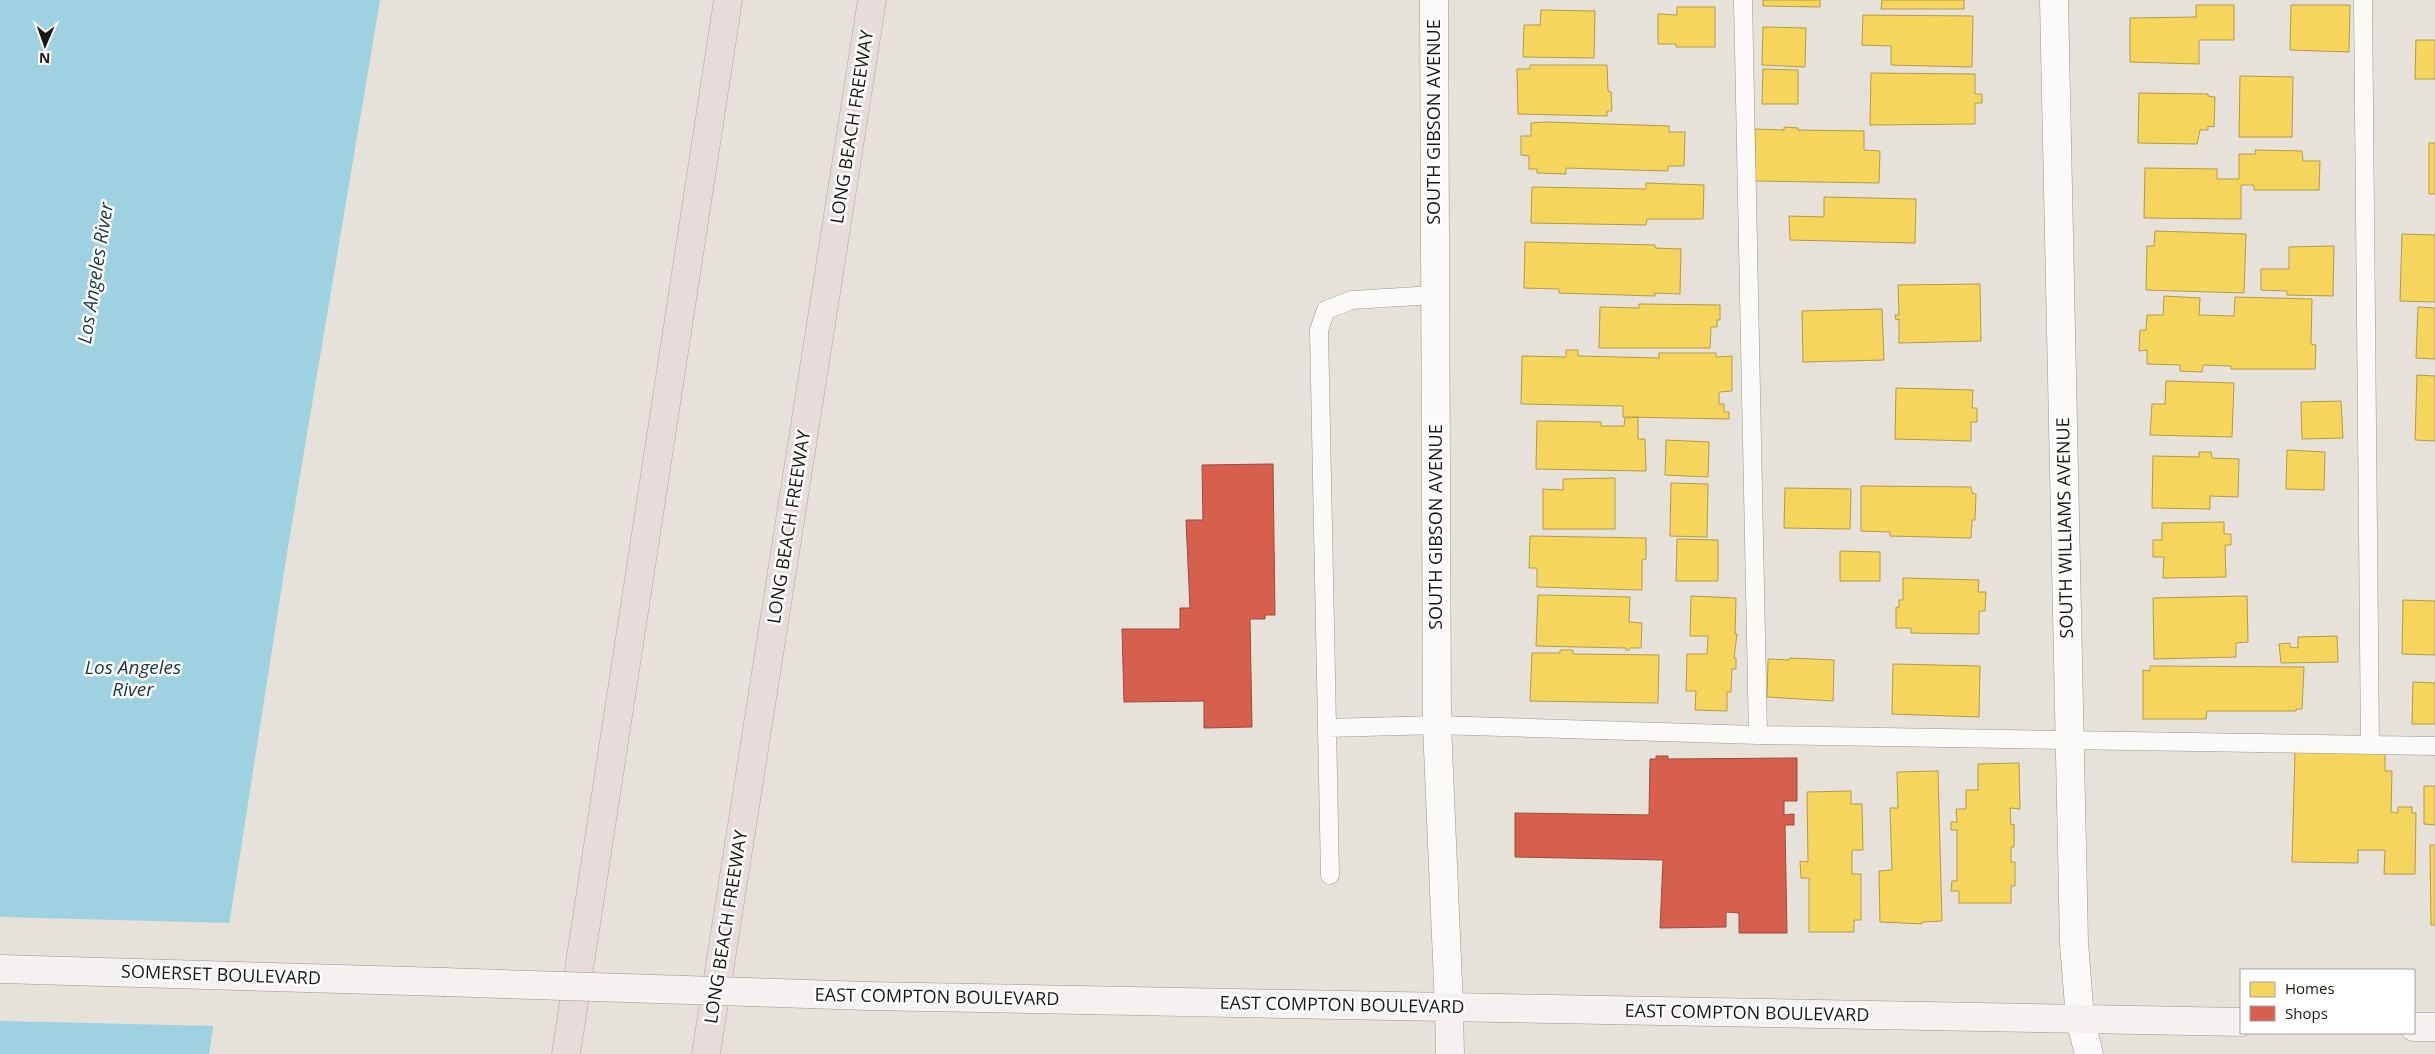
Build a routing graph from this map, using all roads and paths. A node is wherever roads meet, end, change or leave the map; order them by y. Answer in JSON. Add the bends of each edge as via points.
{"nodes":[{"id":1,"x":728,"y":0,"type":"edge"},
{"id":2,"x":872,"y":0,"type":"edge"},
{"id":3,"x":1434,"y":0,"type":"edge"},
{"id":4,"x":1742,"y":0,"type":"edge"},
{"id":5,"x":2054,"y":0,"type":"edge"},
{"id":6,"x":2363,"y":0,"type":"edge"},
{"id":7,"x":1434,"y":295,"type":"junction"},
{"id":8,"x":1437,"y":725,"type":"junction"},
{"id":9,"x":1327,"y":728,"type":"junction"},
{"id":10,"x":1758,"y":735,"type":"junction"},
{"id":11,"x":2069,"y":740,"type":"junction"},
{"id":12,"x":2370,"y":745,"type":"junction"},
{"id":13,"x":2435,"y":746,"type":"edge"},
{"id":14,"x":1330,"y":875,"type":"dead end"},
{"id":15,"x":0,"y":969,"type":"edge"},
{"id":16,"x":443,"y":982,"type":"joint"},
{"id":17,"x":1449,"y":1007,"type":"junction"},
{"id":18,"x":2080,"y":1019,"type":"junction"},
{"id":19,"x":2240,"y":1022,"type":"edge"},
{"id":20,"x":2415,"y":1027,"type":"edge"},
{"id":21,"x":2435,"y":1027,"type":"edge"},
{"id":22,"x":566,"y":1054,"type":"edge"},
{"id":23,"x":706,"y":1054,"type":"edge"},
{"id":24,"x":1450,"y":1054,"type":"edge"},
{"id":25,"x":2089,"y":1054,"type":"edge"}],
"edges":[{"from":1,"to":22,"type":"highway"},
{"from":2,"to":23,"type":"highway","name":"LONG BEACH FREEWAY"},
{"from":3,"to":7,"type":"street","name":"SOUTH GIBSON AVENUE"},
{"from":4,"to":10,"type":"lane"},
{"from":5,"to":11,"type":"street","name":"SOUTH WILLIAMS AVENUE"},
{"from":6,"to":12,"type":"lane"},
{"from":7,"to":8,"type":"street","name":"SOUTH GIBSON AVENUE"},
{"from":7,"to":9,"type":"lane","via":[[1352,300],[1326,310],[1319,330]]},
{"from":8,"to":9,"type":"lane"},
{"from":8,"to":10,"type":"lane"},
{"from":8,"to":17,"type":"street","name":"SOUTH GIBSON AVENUE"},
{"from":9,"to":14,"type":"lane"},
{"from":10,"to":11,"type":"lane"},
{"from":11,"to":12,"type":"lane"},
{"from":11,"to":18,"type":"street","name":"SOUTH WILLIAMS AVENUE","via":[[2074,943]]},
{"from":12,"to":13,"type":"lane"},
{"from":15,"to":16,"type":"main road","name":"SOMERSET BOULEVARD"},
{"from":16,"to":17,"type":"main road","name":"EAST COMPTON BOULEVARD","bridge":true,"via":[[867,996]]},
{"from":17,"to":18,"type":"main road","name":"EAST COMPTON BOULEVARD"},
{"from":17,"to":24,"type":"main road","name":"SOUTH GIBSON AVENUE"},
{"from":18,"to":19,"type":"main road","name":"EAST COMPTON BOULEVARD"},
{"from":18,"to":25,"type":"street","name":"SOUTH WILLIAMS AVENUE"},
{"from":20,"to":21,"type":"main road"}]}
